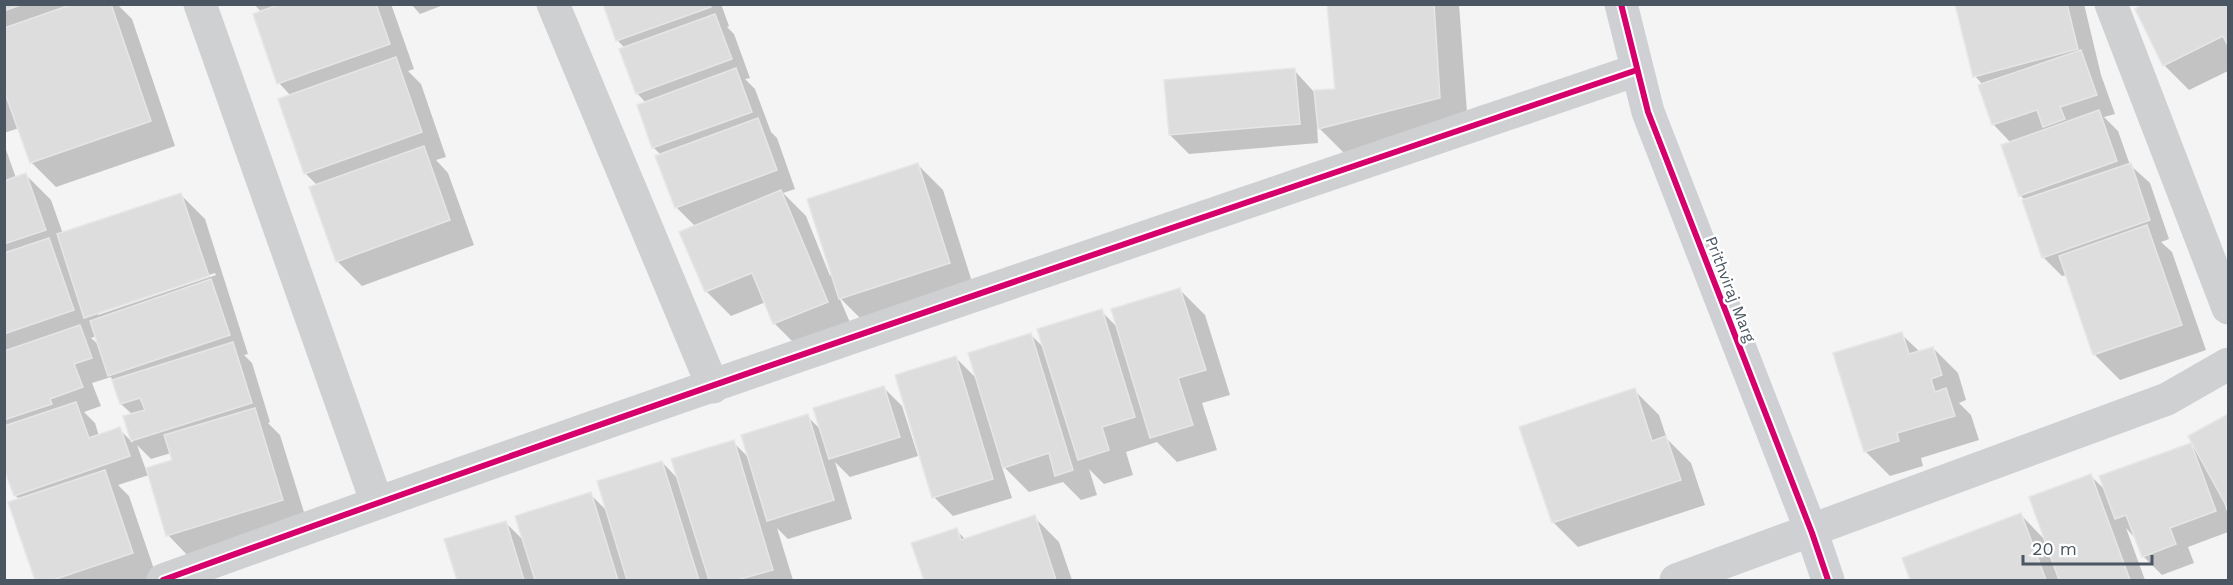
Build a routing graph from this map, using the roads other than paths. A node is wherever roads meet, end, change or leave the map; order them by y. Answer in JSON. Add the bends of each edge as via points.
{"nodes":[{"id":1,"x":200,"y":4,"type":"edge"},
{"id":2,"x":553,"y":4,"type":"edge"},
{"id":3,"x":1621,"y":4,"type":"edge"},
{"id":4,"x":2111,"y":4,"type":"edge"},
{"id":5,"x":1637,"y":70,"type":"junction"},
{"id":6,"x":2229,"y":308,"type":"edge"},
{"id":7,"x":2229,"y":364,"type":"edge"},
{"id":8,"x":712,"y":387,"type":"junction"},
{"id":9,"x":377,"y":503,"type":"junction"},
{"id":10,"x":1812,"y":532,"type":"junction"},
{"id":11,"x":164,"y":580,"type":"edge"},
{"id":12,"x":1676,"y":580,"type":"edge"},
{"id":13,"x":1828,"y":580,"type":"edge"}],
"edges":[{"from":1,"to":9,"type":"street"},
{"from":2,"to":8,"type":"street"},
{"from":3,"to":5,"type":"street","name":"Prithviraj Marg"},
{"from":4,"to":6,"type":"street"},
{"from":5,"to":8,"type":"street"},
{"from":5,"to":10,"type":"street","name":"Prithviraj Marg","via":[[1648,112]]},
{"from":7,"to":10,"type":"street","via":[[2168,399]]},
{"from":8,"to":9,"type":"street"},
{"from":9,"to":11,"type":"street"},
{"from":10,"to":12,"type":"street"},
{"from":10,"to":13,"type":"street","name":"Prithviraj Marg"}]}
